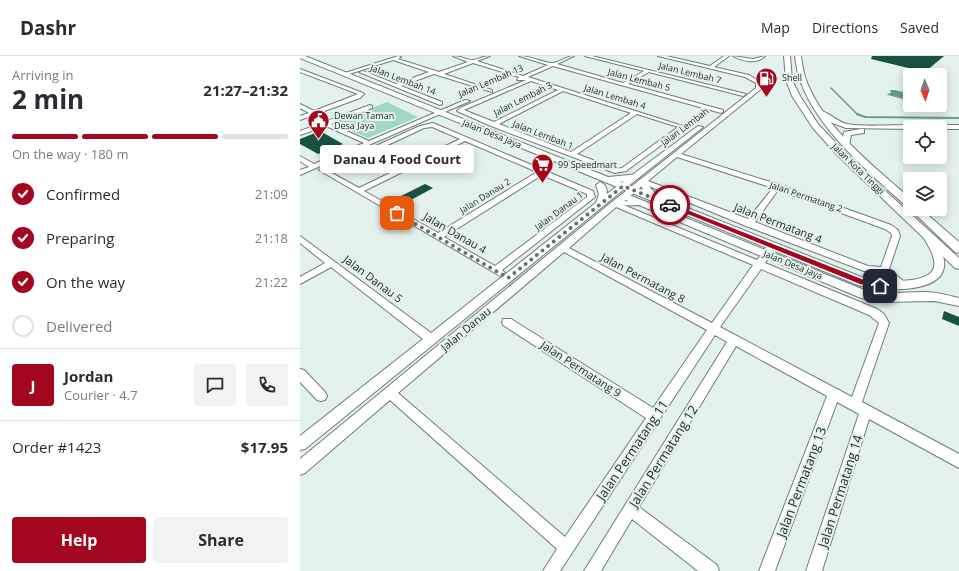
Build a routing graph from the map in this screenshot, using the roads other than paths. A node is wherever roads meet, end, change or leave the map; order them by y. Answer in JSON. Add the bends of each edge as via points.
{"nodes":[{"id":1,"x":300,"y":56,"type":"edge"},
{"id":2,"x":402,"y":56,"type":"edge"},
{"id":3,"x":455,"y":56,"type":"edge"},
{"id":4,"x":488,"y":56,"type":"edge"},
{"id":5,"x":521,"y":56,"type":"edge"},
{"id":6,"x":572,"y":56,"type":"edge"},
{"id":7,"x":587,"y":56,"type":"edge"},
{"id":8,"x":660,"y":56,"type":"edge"},
{"id":9,"x":684,"y":56,"type":"edge"},
{"id":10,"x":727,"y":56,"type":"edge"},
{"id":11,"x":735,"y":56,"type":"edge"},
{"id":12,"x":763,"y":56,"type":"edge"},
{"id":13,"x":787,"y":56,"type":"edge"},
{"id":14,"x":798,"y":56,"type":"edge"},
{"id":15,"x":394,"y":59,"type":"junction"},
{"id":16,"x":677,"y":60,"type":"junction"},
{"id":17,"x":300,"y":61,"type":"edge"},
{"id":18,"x":473,"y":62,"type":"junction"},
{"id":19,"x":553,"y":64,"type":"junction"},
{"id":20,"x":710,"y":68,"type":"junction"},
{"id":21,"x":300,"y":70,"type":"edge"},
{"id":22,"x":648,"y":71,"type":"junction"},
{"id":23,"x":361,"y":72,"type":"dead end"},
{"id":24,"x":437,"y":73,"type":"junction"},
{"id":25,"x":344,"y":74,"type":"junction"},
{"id":26,"x":312,"y":75,"type":"junction"},
{"id":27,"x":306,"y":77,"type":"dead end"},
{"id":28,"x":526,"y":79,"type":"junction"},
{"id":29,"x":758,"y":82,"type":"junction"},
{"id":30,"x":624,"y":84,"type":"junction"},
{"id":31,"x":396,"y":86,"type":"junction"},
{"id":32,"x":561,"y":90,"type":"junction"},
{"id":33,"x":490,"y":91,"type":"junction"},
{"id":34,"x":743,"y":94,"type":"junction"},
{"id":35,"x":440,"y":103,"type":"dead end"},
{"id":36,"x":300,"y":106,"type":"edge"},
{"id":37,"x":370,"y":107,"type":"dead end"},
{"id":38,"x":721,"y":111,"type":"junction"},
{"id":39,"x":819,"y":111,"type":"junction"},
{"id":40,"x":313,"y":113,"type":"junction"},
{"id":41,"x":635,"y":113,"type":"junction"},
{"id":42,"x":435,"y":114,"type":"junction"},
{"id":43,"x":300,"y":118,"type":"edge"},
{"id":44,"x":327,"y":124,"type":"junction"},
{"id":45,"x":492,"y":125,"type":"junction"},
{"id":46,"x":682,"y":127,"type":"junction"},
{"id":47,"x":903,"y":127,"type":"edge"},
{"id":48,"x":947,"y":128,"type":"edge"},
{"id":49,"x":959,"y":128,"type":"edge"},
{"id":50,"x":947,"y":129,"type":"edge"},
{"id":51,"x":695,"y":130,"type":"junction"},
{"id":52,"x":903,"y":130,"type":"edge"},
{"id":53,"x":300,"y":133,"type":"edge"},
{"id":54,"x":703,"y":133,"type":"junction"},
{"id":55,"x":466,"y":139,"type":"junction"},
{"id":56,"x":368,"y":143,"type":"junction"},
{"id":57,"x":846,"y":143,"type":"junction"},
{"id":58,"x":571,"y":155,"type":"junction"},
{"id":59,"x":676,"y":155,"type":"junction"},
{"id":60,"x":300,"y":158,"type":"edge"},
{"id":61,"x":315,"y":166,"type":"junction"},
{"id":62,"x":326,"y":172,"type":"junction"},
{"id":63,"x":542,"y":172,"type":"junction"},
{"id":64,"x":300,"y":173,"type":"edge"},
{"id":65,"x":640,"y":178,"type":"junction"},
{"id":66,"x":601,"y":182,"type":"junction"},
{"id":67,"x":777,"y":187,"type":"junction"},
{"id":68,"x":619,"y":189,"type":"junction"},
{"id":69,"x":359,"y":191,"type":"junction"},
{"id":70,"x":629,"y":193,"type":"junction"},
{"id":71,"x":903,"y":197,"type":"edge"},
{"id":72,"x":661,"y":201,"type":"junction"},
{"id":73,"x":601,"y":203,"type":"junction"},
{"id":74,"x":644,"y":203,"type":"junction"},
{"id":75,"x":615,"y":204,"type":"junction"},
{"id":76,"x":923,"y":216,"type":"edge"},
{"id":77,"x":749,"y":224,"type":"junction"},
{"id":78,"x":926,"y":234,"type":"junction"},
{"id":79,"x":438,"y":237,"type":"junction"},
{"id":80,"x":300,"y":239,"type":"edge"},
{"id":81,"x":563,"y":248,"type":"junction"},
{"id":82,"x":959,"y":249,"type":"edge"},
{"id":83,"x":769,"y":250,"type":"junction"},
{"id":84,"x":332,"y":263,"type":"junction"},
{"id":85,"x":759,"y":264,"type":"junction"},
{"id":86,"x":959,"y":265,"type":"edge"},
{"id":87,"x":495,"y":270,"type":"junction"},
{"id":88,"x":884,"y":270,"type":"junction"},
{"id":89,"x":508,"y":278,"type":"junction"},
{"id":90,"x":300,"y":281,"type":"edge"},
{"id":91,"x":519,"y":284,"type":"junction"},
{"id":92,"x":902,"y":285,"type":"junction"},
{"id":93,"x":959,"y":302,"type":"edge"},
{"id":94,"x":507,"y":322,"type":"dead end"},
{"id":95,"x":713,"y":329,"type":"junction"},
{"id":96,"x":431,"y":339,"type":"junction"},
{"id":97,"x":734,"y":340,"type":"junction"},
{"id":98,"x":300,"y":374,"type":"edge"},
{"id":99,"x":390,"y":393,"type":"junction"},
{"id":100,"x":834,"y":394,"type":"junction"},
{"id":101,"x":321,"y":396,"type":"dead end"},
{"id":102,"x":860,"y":408,"type":"junction"},
{"id":103,"x":654,"y":416,"type":"junction"},
{"id":104,"x":300,"y":444,"type":"edge"},
{"id":105,"x":959,"y":461,"type":"edge"},
{"id":106,"x":300,"y":468,"type":"edge"},
{"id":107,"x":630,"y":509,"type":"junction"},
{"id":108,"x":566,"y":548,"type":"junction"},
{"id":109,"x":551,"y":571,"type":"edge"},
{"id":110,"x":592,"y":571,"type":"edge"},
{"id":111,"x":712,"y":571,"type":"edge"},
{"id":112,"x":767,"y":571,"type":"edge"},
{"id":113,"x":814,"y":571,"type":"edge"}],
"edges":[{"from":1,"to":25,"type":"main road","name":"Jalan Desa Jaya"},
{"from":2,"to":15,"type":"street"},
{"from":3,"to":18,"type":"street","name":"Jalan Lembah 4"},
{"from":4,"to":18,"type":"street"},
{"from":5,"to":19,"type":"street","name":"Jalan Lembah 5"},
{"from":6,"to":19,"type":"street","name":"Jalan Lembah 13"},
{"from":7,"to":22,"type":"street","name":"Jalan Lembah 7"},
{"from":8,"to":16,"type":"street"},
{"from":9,"to":16,"type":"street"},
{"from":10,"to":20,"type":"street"},
{"from":11,"to":12,"type":"street","via":[[756,60]]},
{"from":13,"to":78,"type":"highway","name":"Jalan Kota Tinggi","via":[[788,80],[808,117],[843,156]]},
{"from":14,"to":39,"type":"highway","name":"Jalan Kota Tinggi","via":[[802,80]]},
{"from":15,"to":24,"type":"street"},
{"from":15,"to":25,"type":"street"},
{"from":16,"to":20,"type":"street"},
{"from":17,"to":42,"type":"main road","name":"Jalan Desa Jaya"},
{"from":18,"to":24,"type":"street"},
{"from":18,"to":28,"type":"street","name":"Jalan Lembah 4"},
{"from":19,"to":28,"type":"street","name":"Jalan Lembah 13"},
{"from":19,"to":30,"type":"street","name":"Jalan Lembah 5"},
{"from":20,"to":29,"type":"street","via":[[747,76]]},
{"from":21,"to":26,"type":"street"},
{"from":22,"to":30,"type":"street"},
{"from":22,"to":34,"type":"street","name":"Jalan Lembah 7"},
{"from":23,"to":31,"type":"street","name":"Jalan Lembah 14"},
{"from":24,"to":31,"type":"street"},
{"from":24,"to":33,"type":"street"},
{"from":25,"to":42,"type":"main road","name":"Jalan Desa Jaya"},
{"from":26,"to":27,"type":"street"},
{"from":26,"to":40,"type":"street","via":[[361,95]]},
{"from":28,"to":32,"type":"street","name":"Jalan Lembah 4"},
{"from":28,"to":33,"type":"street","name":"Jalan Lembah 13"},
{"from":28,"to":45,"type":"street","name":"Jalan Lembah 1","via":[[460,112]]},
{"from":29,"to":34,"type":"street","name":"Jalan Lembah"},
{"from":29,"to":54,"type":"street","name":"Jalan Lembah","via":[[758,89]]},
{"from":30,"to":38,"type":"street","name":"Jalan Lembah 5"},
{"from":31,"to":35,"type":"street","name":"Jalan Lembah 14"},
{"from":32,"to":41,"type":"street","name":"Jalan Lembah 4"},
{"from":32,"to":45,"type":"street","name":"Jalan Lembah 3"},
{"from":33,"to":42,"type":"street","name":"Jalan Lembah 13"},
{"from":34,"to":38,"type":"street","name":"Jalan Lembah"},
{"from":36,"to":40,"type":"street"},
{"from":37,"to":44,"type":"street"},
{"from":38,"to":51,"type":"street","name":"Jalan Lembah"},
{"from":39,"to":47,"type":"main road","via":[[832,121],[846,126]]},
{"from":39,"to":57,"type":"highway","name":"Jalan Kota Tinggi"},
{"from":40,"to":43,"type":"street"},
{"from":41,"to":46,"type":"street","name":"Jalan Lembah 4"},
{"from":41,"to":58,"type":"street"},
{"from":42,"to":56,"type":"street","name":"Jalan Lembah 13"},
{"from":42,"to":66,"type":"main road","name":"Jalan Desa Jaya"},
{"from":44,"to":53,"type":"street"},
{"from":44,"to":56,"type":"street"},
{"from":45,"to":58,"type":"street","name":"Jalan Lembah 1"},
{"from":46,"to":51,"type":"street","name":"Jalan Lembah 4"},
{"from":46,"to":58,"type":"street","name":"Jalan Lembah 1","via":[[621,171],[612,171]]},
{"from":48,"to":49,"type":"main road"},
{"from":49,"to":50,"type":"main road"},
{"from":51,"to":54,"type":"street","name":"Jalan Lembah 4"},
{"from":51,"to":65,"type":"street","name":"Jalan Lembah"},
{"from":52,"to":57,"type":"main road","via":[[852,132],[846,134]]},
{"from":54,"to":59,"type":"street","name":"Jalan Lembah"},
{"from":55,"to":62,"type":"street","name":"Jalan Danau 1","via":[[436,126],[425,126]]},
{"from":55,"to":63,"type":"street","name":"Jalan Danau 1"},
{"from":55,"to":69,"type":"street"},
{"from":56,"to":61,"type":"street","name":"Jalan Lembah 13"},
{"from":57,"to":71,"type":"highway","name":"Jalan Kota Tinggi"},
{"from":59,"to":65,"type":"street","name":"Jalan Lembah"},
{"from":59,"to":67,"type":"street","name":"Jalan Permatang 2"},
{"from":60,"to":61,"type":"street","name":"Jalan Danau 4"},
{"from":61,"to":62,"type":"street","name":"Jalan Danau 4"},
{"from":61,"to":64,"type":"street","name":"Jalan Lembah 13"},
{"from":62,"to":69,"type":"street","name":"Jalan Danau 4"},
{"from":63,"to":79,"type":"street","name":"Jalan Danau 2"},
{"from":63,"to":87,"type":"street","name":"Jalan Danau 1","via":[[587,191],[591,197]]},
{"from":65,"to":66,"type":"main road"},
{"from":65,"to":68,"type":"street","name":"Jalan Lembah"},
{"from":65,"to":70,"type":"street","name":"Jalan Lembah"},
{"from":65,"to":72,"type":"main road","via":[[647,190]]},
{"from":65,"to":77,"type":"street","name":"Jalan Permatang 4"},
{"from":66,"to":68,"type":"main road","name":"Jalan Desa Jaya"},
{"from":66,"to":73,"type":"main road"},
{"from":67,"to":77,"type":"street"},
{"from":67,"to":88,"type":"street","name":"Jalan Permatang 2","via":[[892,229],[896,236]]},
{"from":68,"to":70,"type":"main road","name":"Jalan Desa Jaya"},
{"from":68,"to":73,"type":"street","name":"Jalan Danau"},
{"from":69,"to":79,"type":"street","name":"Jalan Danau 4"},
{"from":70,"to":72,"type":"main road","name":"Jalan Desa Jaya"},
{"from":70,"to":74,"type":"main road","name":"Jalan Desa Jaya"},
{"from":70,"to":75,"type":"street","name":"Jalan Danau"},
{"from":72,"to":83,"type":"main road","name":"Jalan Desa Jaya"},
{"from":73,"to":89,"type":"street","name":"Jalan Danau"},
{"from":74,"to":75,"type":"main road"},
{"from":74,"to":83,"type":"main road","name":"Jalan Desa Jaya"},
{"from":75,"to":81,"type":"street","name":"Jalan Danau"},
{"from":75,"to":85,"type":"street"},
{"from":76,"to":82,"type":"highway"},
{"from":77,"to":88,"type":"street","name":"Jalan Permatang 4","via":[[867,269]]},
{"from":78,"to":86,"type":"highway","name":"Jalan Kota Tinggi"},
{"from":78,"to":92,"type":"main road","name":"Jalan Desa Jaya","via":[[939,259],[938,271],[928,279]]},
{"from":79,"to":87,"type":"street","name":"Jalan Danau 4"},
{"from":80,"to":84,"type":"street","name":"Jalan Danau 5"},
{"from":81,"to":91,"type":"street","name":"Jalan Danau"},
{"from":81,"to":95,"type":"street","name":"Jalan Permatang 8"},
{"from":83,"to":85,"type":"street","name":"Jalan Permatang 11"},
{"from":83,"to":92,"type":"main road","name":"Jalan Desa Jaya","via":[[862,282],[880,286]]},
{"from":83,"to":93,"type":"main road","name":"Jalan Desa Jaya","via":[[866,295],[894,298],[934,297]]},
{"from":84,"to":90,"type":"street"},
{"from":84,"to":96,"type":"street","name":"Jalan Danau 5"},
{"from":85,"to":95,"type":"street","name":"Jalan Permatang 11"},
{"from":85,"to":102,"type":"street","name":"Jalan Permatang 14","via":[[873,312],[882,320]]},
{"from":87,"to":89,"type":"street","name":"Jalan Danau 4"},
{"from":88,"to":92,"type":"street"},
{"from":89,"to":91,"type":"street","name":"Jalan Danau 4"},
{"from":89,"to":96,"type":"street","name":"Jalan Danau"},
{"from":91,"to":99,"type":"street","name":"Jalan Danau"},
{"from":94,"to":103,"type":"street","name":"Jalan Permatang 9"},
{"from":95,"to":97,"type":"street","name":"Jalan Permatang 8"},
{"from":95,"to":103,"type":"street","name":"Jalan Permatang 11"},
{"from":96,"to":104,"type":"street","name":"Jalan Danau"},
{"from":97,"to":100,"type":"street","name":"Jalan Permatang 8"},
{"from":97,"to":107,"type":"street","name":"Jalan Permatang 12"},
{"from":98,"to":101,"type":"street"},
{"from":99,"to":106,"type":"street","name":"Jalan Danau"},
{"from":99,"to":108,"type":"street"},
{"from":100,"to":102,"type":"street","name":"Jalan Permatang 8"},
{"from":100,"to":112,"type":"street","name":"Jalan Permatang 13"},
{"from":102,"to":105,"type":"street","name":"Jalan Permatang 8"},
{"from":102,"to":113,"type":"street","name":"Jalan Permatang 14"},
{"from":103,"to":108,"type":"street","name":"Jalan Permatang 11"},
{"from":107,"to":110,"type":"street","name":"Jalan Permatang 12"},
{"from":107,"to":111,"type":"street"},
{"from":108,"to":109,"type":"street","name":"Jalan Permatang 11"}]}
